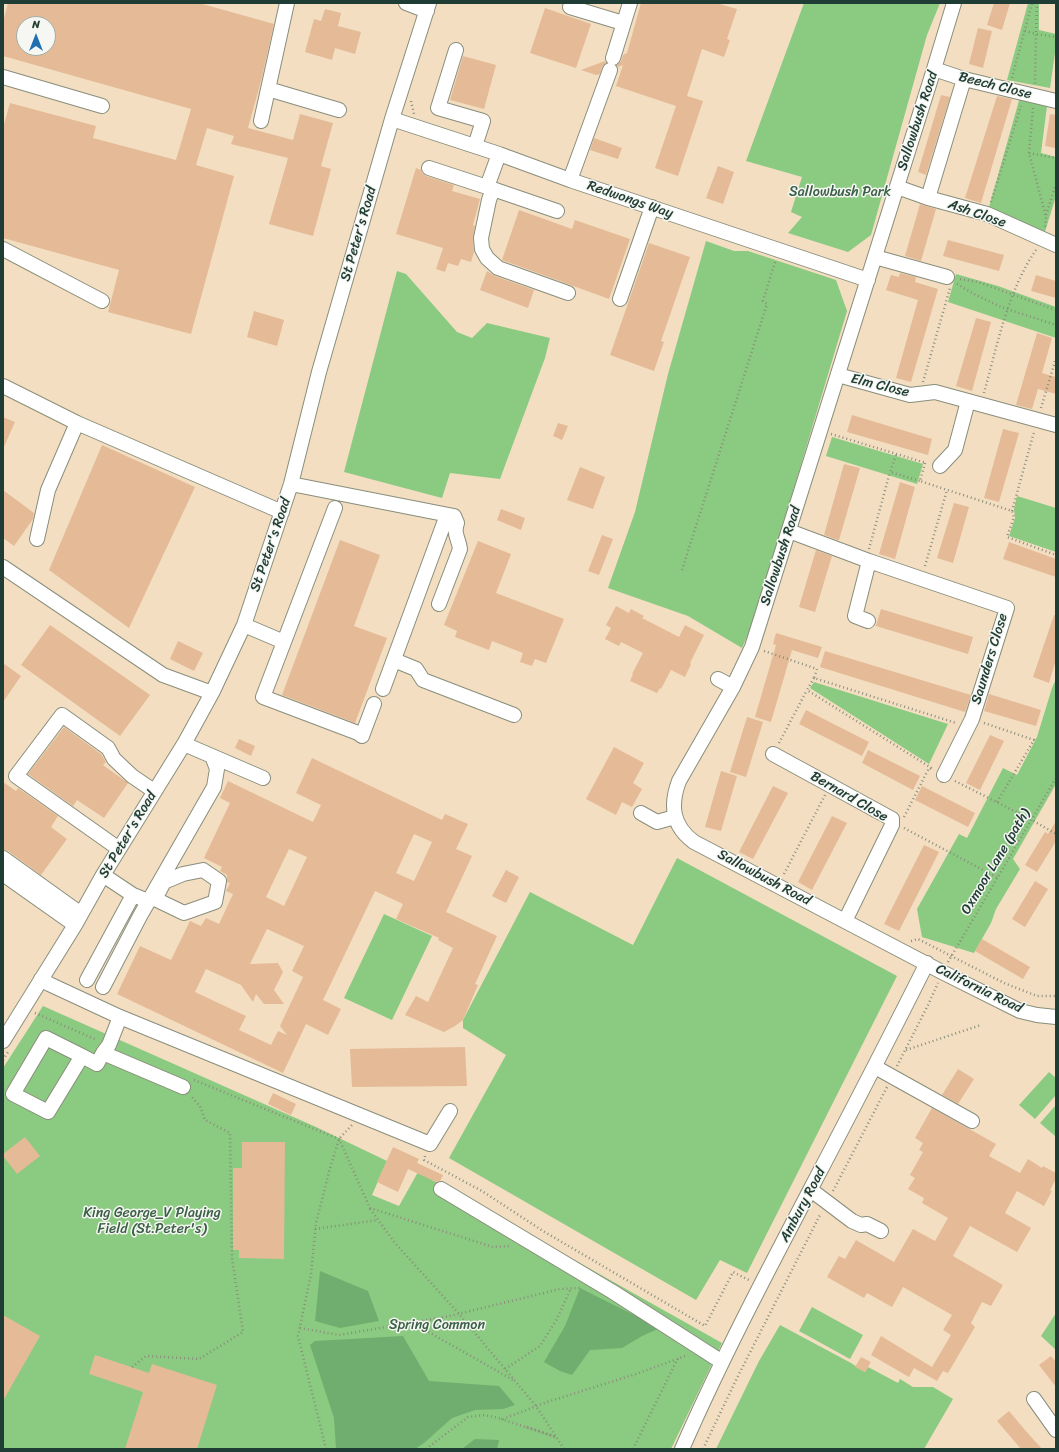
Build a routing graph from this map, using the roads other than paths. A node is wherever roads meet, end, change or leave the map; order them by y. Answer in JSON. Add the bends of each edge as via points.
{"nodes":[{"id":1,"x":287,"y":3,"type":"edge"},
{"id":2,"x":406,"y":3,"type":"edge"},
{"id":3,"x":630,"y":3,"type":"edge"},
{"id":4,"x":954,"y":3,"type":"edge"},
{"id":5,"x":428,"y":7,"type":"edge"},
{"id":6,"x":570,"y":7,"type":"dead end"},
{"id":7,"x":623,"y":23,"type":"junction"},
{"id":8,"x":456,"y":50,"type":"dead end"},
{"id":9,"x":934,"y":69,"type":"junction"},
{"id":10,"x":3,"y":77,"type":"edge"},
{"id":11,"x":964,"y":79,"type":"junction"},
{"id":12,"x":268,"y":89,"type":"junction"},
{"id":13,"x":1056,"y":101,"type":"edge"},
{"id":14,"x":102,"y":106,"type":"dead end"},
{"id":15,"x":332,"y":111,"type":"dead end"},
{"id":16,"x":392,"y":119,"type":"junction"},
{"id":17,"x":261,"y":121,"type":"dead end"},
{"id":18,"x":475,"y":146,"type":"junction"},
{"id":19,"x":499,"y":154,"type":"junction"},
{"id":20,"x":429,"y":168,"type":"dead end"},
{"id":21,"x":570,"y":180,"type":"junction"},
{"id":22,"x":897,"y":187,"type":"junction"},
{"id":23,"x":490,"y":188,"type":"junction"},
{"id":24,"x":928,"y":198,"type":"junction"},
{"id":25,"x":652,"y":207,"type":"junction"},
{"id":26,"x":557,"y":211,"type":"dead end"},
{"id":27,"x":1053,"y":244,"type":"edge"},
{"id":28,"x":3,"y":249,"type":"edge"},
{"id":29,"x":875,"y":258,"type":"junction"},
{"id":30,"x":950,"y":279,"type":"road end"},
{"id":31,"x":868,"y":280,"type":"junction"},
{"id":32,"x":568,"y":293,"type":"dead end"},
{"id":33,"x":620,"y":299,"type":"dead end"},
{"id":34,"x":102,"y":301,"type":"dead end"},
{"id":35,"x":838,"y":375,"type":"junction"},
{"id":36,"x":3,"y":386,"type":"edge"},
{"id":37,"x":968,"y":401,"type":"junction"},
{"id":38,"x":78,"y":423,"type":"junction"},
{"id":39,"x":1056,"y":425,"type":"edge"},
{"id":40,"x":940,"y":466,"type":"road end"},
{"id":41,"x":292,"y":484,"type":"junction"},
{"id":42,"x":335,"y":508,"type":"dead end"},
{"id":43,"x":282,"y":512,"type":"junction"},
{"id":44,"x":448,"y":515,"type":"junction"},
{"id":45,"x":789,"y":531,"type":"junction"},
{"id":46,"x":37,"y":539,"type":"dead end"},
{"id":47,"x":868,"y":561,"type":"junction"},
{"id":48,"x":3,"y":567,"type":"edge"},
{"id":49,"x":439,"y":604,"type":"dead end"},
{"id":50,"x":868,"y":621,"type":"dead end"},
{"id":51,"x":244,"y":626,"type":"junction"},
{"id":52,"x":284,"y":642,"type":"junction"},
{"id":53,"x":394,"y":660,"type":"junction"},
{"id":54,"x":718,"y":679,"type":"dead end"},
{"id":55,"x":733,"y":687,"type":"junction"},
{"id":56,"x":382,"y":689,"type":"dead end"},
{"id":57,"x":212,"y":693,"type":"junction"},
{"id":58,"x":374,"y":704,"type":"dead end"},
{"id":59,"x":514,"y":716,"type":"dead end"},
{"id":60,"x":184,"y":744,"type":"junction"},
{"id":61,"x":773,"y":754,"type":"road end"},
{"id":62,"x":212,"y":756,"type":"junction"},
{"id":63,"x":944,"y":776,"type":"road end"},
{"id":64,"x":263,"y":778,"type":"dead end"},
{"id":65,"x":154,"y":791,"type":"junction"},
{"id":66,"x":641,"y":814,"type":"dead end"},
{"id":67,"x":675,"y":817,"type":"junction"},
{"id":68,"x":119,"y":849,"type":"junction"},
{"id":69,"x":3,"y":858,"type":"edge"},
{"id":70,"x":3,"y":874,"type":"edge"},
{"id":71,"x":104,"y":875,"type":"junction"},
{"id":72,"x":133,"y":895,"type":"junction"},
{"id":73,"x":152,"y":900,"type":"junction"},
{"id":74,"x":78,"y":920,"type":"junction"},
{"id":75,"x":845,"y":921,"type":"junction"},
{"id":76,"x":927,"y":963,"type":"junction"},
{"id":77,"x":41,"y":979,"type":"junction"},
{"id":78,"x":87,"y":980,"type":"dead end"},
{"id":79,"x":103,"y":987,"type":"dead end"},
{"id":80,"x":120,"y":1017,"type":"junction"},
{"id":81,"x":1056,"y":1017,"type":"edge"},
{"id":82,"x":3,"y":1041,"type":"edge"},
{"id":83,"x":103,"y":1053,"type":"junction"},
{"id":84,"x":82,"y":1056,"type":"junction"},
{"id":85,"x":875,"y":1067,"type":"junction"},
{"id":86,"x":183,"y":1087,"type":"road end"},
{"id":87,"x":450,"y":1111,"type":"dead end"},
{"id":88,"x":972,"y":1121,"type":"dead end"},
{"id":89,"x":441,"y":1189,"type":"dead end"},
{"id":90,"x":810,"y":1190,"type":"junction"},
{"id":91,"x":881,"y":1231,"type":"dead end"},
{"id":92,"x":722,"y":1362,"type":"junction"},
{"id":93,"x":1034,"y":1399,"type":"dead end"},
{"id":94,"x":1056,"y":1430,"type":"edge"},
{"id":95,"x":682,"y":1449,"type":"edge"}],
"edges":[{"from":1,"to":12,"type":"street"},
{"from":2,"to":5,"type":"street"},
{"from":3,"to":7,"type":"street"},
{"from":4,"to":9,"type":"street","name":"Sallowbush Road"},
{"from":5,"to":16,"type":"street","name":"St Peter's Road"},
{"from":6,"to":7,"type":"street"},
{"from":7,"to":21,"type":"street"},
{"from":8,"to":18,"type":"street","via":[[438,108],[483,121]]},
{"from":9,"to":11,"type":"street","name":"Beech Close"},
{"from":9,"to":22,"type":"street","name":"Sallowbush Road"},
{"from":10,"to":14,"type":"street"},
{"from":11,"to":13,"type":"street","name":"Beech Close"},
{"from":11,"to":24,"type":"street"},
{"from":12,"to":15,"type":"street"},
{"from":12,"to":17,"type":"street"},
{"from":16,"to":18,"type":"street","name":"Redwongs Way"},
{"from":16,"to":41,"type":"street","name":"St Peter's Road","via":[[319,372]]},
{"from":18,"to":19,"type":"street","name":"Redwongs Way"},
{"from":19,"to":21,"type":"street","name":"Redwongs Way"},
{"from":19,"to":23,"type":"street"},
{"from":20,"to":23,"type":"street"},
{"from":21,"to":25,"type":"street","name":"Redwongs Way"},
{"from":22,"to":24,"type":"street","name":"Ash Close"},
{"from":22,"to":29,"type":"street","name":"Sallowbush Road"},
{"from":23,"to":26,"type":"street"},
{"from":23,"to":32,"type":"street","via":[[481,238],[482,249],[487,258],[498,268]]},
{"from":24,"to":27,"type":"street","name":"Ash Close","via":[[987,214]]},
{"from":25,"to":31,"type":"street","name":"Redwongs Way"},
{"from":25,"to":33,"type":"street"},
{"from":28,"to":34,"type":"street"},
{"from":29,"to":30,"type":"street"},
{"from":29,"to":31,"type":"street","name":"Sallowbush Road"},
{"from":31,"to":35,"type":"street","name":"Sallowbush Road"},
{"from":35,"to":37,"type":"street","name":"Elm Close","via":[[910,395],[935,392]]},
{"from":35,"to":45,"type":"street","name":"Sallowbush Road"},
{"from":36,"to":38,"type":"street"},
{"from":37,"to":39,"type":"street","name":"Elm Close"},
{"from":37,"to":40,"type":"street","via":[[955,450]]},
{"from":38,"to":43,"type":"street"},
{"from":38,"to":46,"type":"street","via":[[48,490]]},
{"from":41,"to":43,"type":"street","name":"St Peter's Road"},
{"from":41,"to":44,"type":"street"},
{"from":42,"to":52,"type":"street"},
{"from":43,"to":51,"type":"street","name":"St Peter's Road"},
{"from":44,"to":49,"type":"street","via":[[454,516],[457,523],[455,530],[460,549]]},
{"from":44,"to":53,"type":"street"},
{"from":45,"to":47,"type":"street","name":"Saunders Close"},
{"from":45,"to":55,"type":"street","name":"Sallowbush Road","via":[[752,647]]},
{"from":47,"to":50,"type":"street","via":[[855,616]]},
{"from":47,"to":63,"type":"street","name":"Saunders Close","via":[[1007,608],[970,723]]},
{"from":48,"to":57,"type":"street","via":[[163,675]]},
{"from":51,"to":52,"type":"street"},
{"from":51,"to":57,"type":"street","name":"St Peter's Road"},
{"from":52,"to":58,"type":"street","via":[[263,697],[362,736]]},
{"from":53,"to":56,"type":"street"},
{"from":53,"to":59,"type":"street","via":[[416,669],[423,680]]},
{"from":54,"to":55,"type":"street"},
{"from":55,"to":67,"type":"street","name":"Sallowbush Road","via":[[679,781],[674,794]]},
{"from":57,"to":60,"type":"street","name":"St Peter's Road"},
{"from":60,"to":62,"type":"street"},
{"from":60,"to":65,"type":"street","name":"St Peter's Road"},
{"from":61,"to":75,"type":"street","name":"Bernard Close","via":[[892,819],[896,825]]},
{"from":62,"to":64,"type":"street"},
{"from":62,"to":73,"type":"street","via":[[217,769],[214,788]]},
{"from":65,"to":68,"type":"street","name":"St Peter's Road"},
{"from":65,"to":68,"type":"street","via":[[132,776],[114,759],[108,748],[62,715],[16,776]]},
{"from":66,"to":67,"type":"street","via":[[657,822]]},
{"from":67,"to":75,"type":"street","name":"Sallowbush Road","via":[[684,835],[694,842]]},
{"from":68,"to":71,"type":"street","name":"St Peter's Road"},
{"from":69,"to":74,"type":"street"},
{"from":70,"to":74,"type":"street"},
{"from":71,"to":72,"type":"street"},
{"from":71,"to":74,"type":"street","name":"St Peter's Road"},
{"from":72,"to":73,"type":"street"},
{"from":72,"to":78,"type":"street"},
{"from":73,"to":79,"type":"street"},
{"from":74,"to":77,"type":"street","name":"St Peter's Road"},
{"from":75,"to":76,"type":"street","name":"Sallowbush Road"},
{"from":76,"to":81,"type":"street","name":"California Road","via":[[1020,1011]]},
{"from":76,"to":85,"type":"street","name":"Ambury Road"},
{"from":77,"to":80,"type":"street"},
{"from":77,"to":82,"type":"street","name":"St Peter's Road"},
{"from":80,"to":83,"type":"street"},
{"from":80,"to":87,"type":"street","via":[[430,1144]]},
{"from":83,"to":84,"type":"street","via":[[97,1064]]},
{"from":83,"to":86,"type":"street"},
{"from":84,"to":84,"type":"street","via":[[48,1112],[13,1094],[46,1038]]},
{"from":85,"to":88,"type":"street"},
{"from":85,"to":90,"type":"street","name":"Ambury Road"},
{"from":89,"to":92,"type":"street","via":[[613,1292]]},
{"from":90,"to":91,"type":"street","via":[[852,1220]]},
{"from":90,"to":92,"type":"street","name":"Ambury Road"},
{"from":92,"to":95,"type":"street","name":"Ambury Road"},
{"from":93,"to":94,"type":"street"}]}
